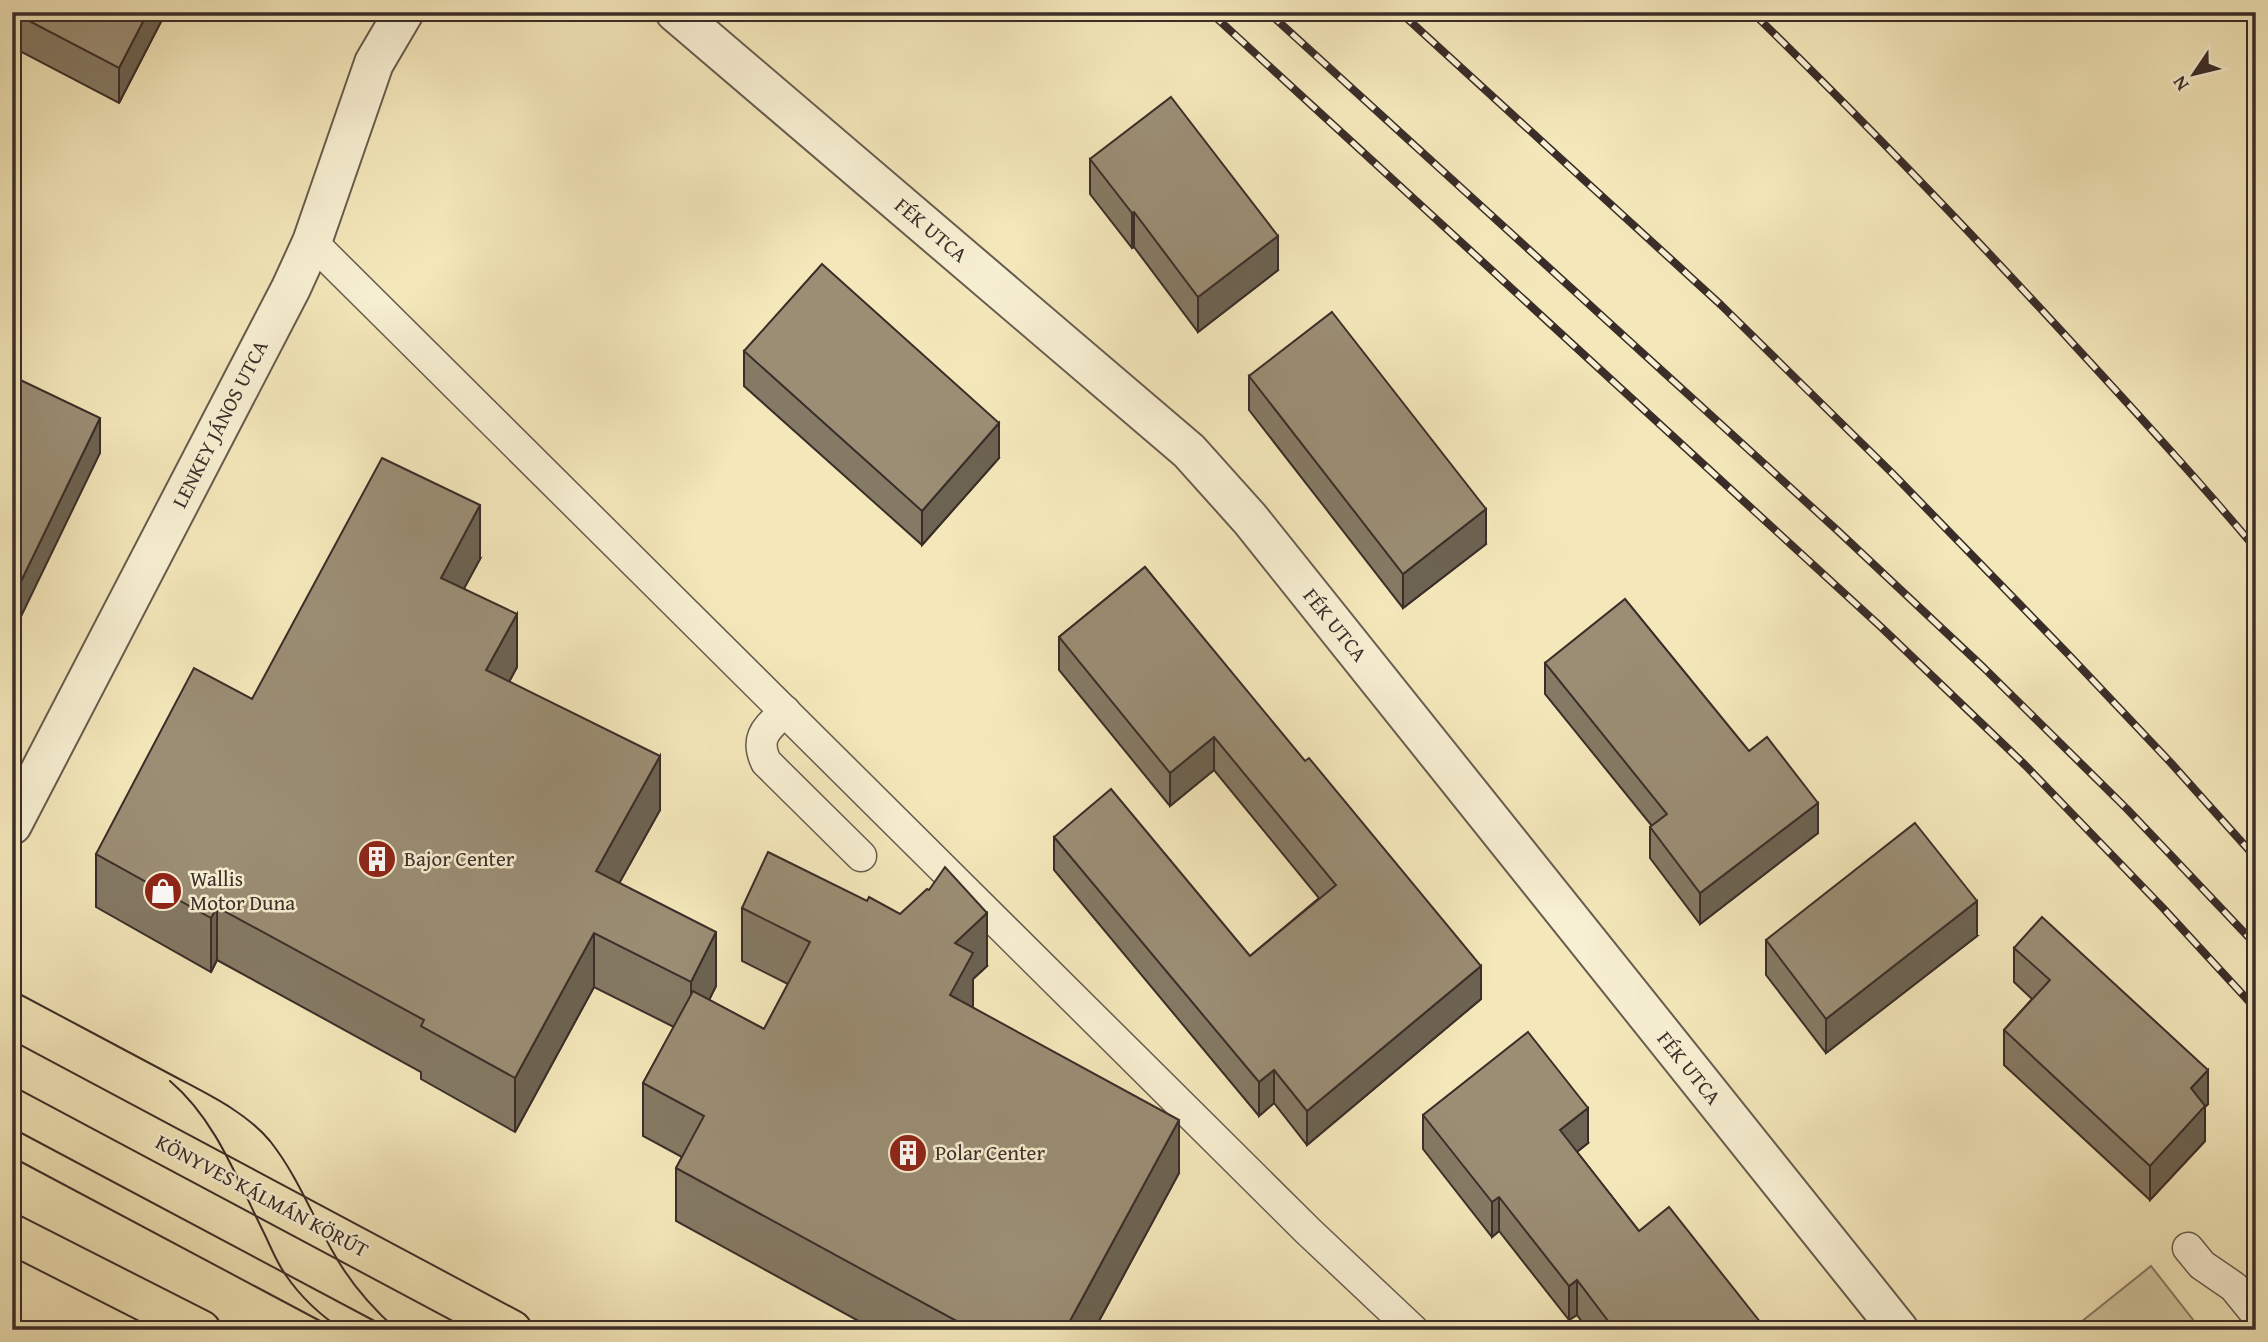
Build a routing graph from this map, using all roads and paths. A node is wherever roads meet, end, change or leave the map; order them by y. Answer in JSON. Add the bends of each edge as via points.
{"nodes":[{"id":1,"x":404,"y":12,"type":"edge"},
{"id":2,"x":675,"y":12,"type":"edge"},
{"id":3,"x":312,"y":242,"type":"junction"},
{"id":4,"x":785,"y":711,"type":"junction"},
{"id":5,"x":12,"y":825,"type":"edge"},
{"id":6,"x":861,"y":856,"type":"dead end"},
{"id":7,"x":12,"y":1063,"type":"edge"},
{"id":8,"x":12,"y":1234,"type":"edge"},
{"id":9,"x":2188,"y":1248,"type":"dead end"},
{"id":10,"x":2256,"y":1314,"type":"edge"},
{"id":11,"x":201,"y":1330,"type":"edge"},
{"id":12,"x":512,"y":1330,"type":"edge"},
{"id":13,"x":1413,"y":1330,"type":"edge"},
{"id":14,"x":1899,"y":1330,"type":"edge"}],
"edges":[{"from":1,"to":3,"type":"street","name":"LENKEY JÁNOS UTCA","via":[[374,63]]},
{"from":2,"to":14,"type":"street","name":"FÉK UTCA","via":[[1189,451],[1250,519]]},
{"from":3,"to":4,"type":"lane"},
{"from":3,"to":5,"type":"street","name":"LENKEY JÁNOS UTCA"},
{"from":4,"to":6,"type":"lane","via":[[762,736],[766,762]]},
{"from":4,"to":13,"type":"lane"},
{"from":7,"to":12,"type":"main road","name":"KÖNYVES KÁLMÁN KÖRÚT"},
{"from":8,"to":11,"type":"main road"},
{"from":9,"to":10,"type":"lane","via":[[2202,1265],[2234,1287]]}]}
